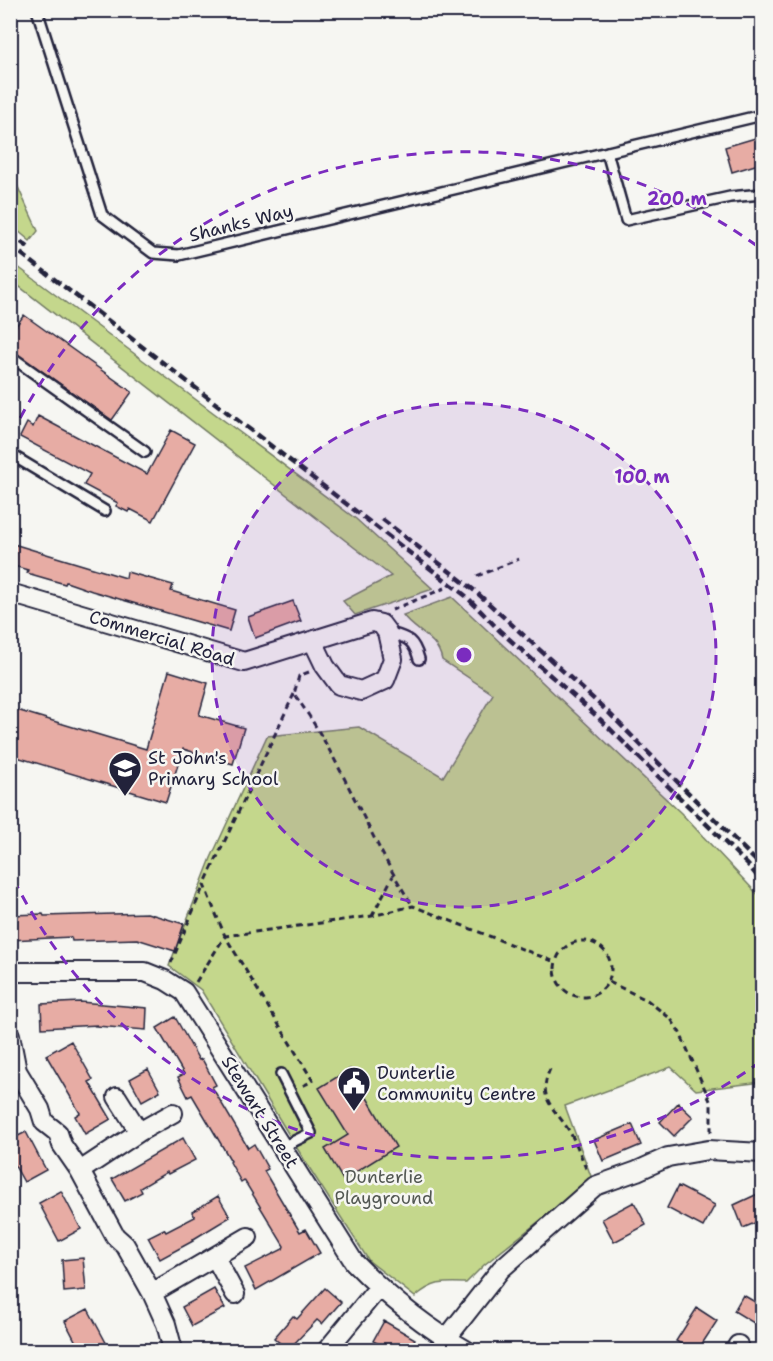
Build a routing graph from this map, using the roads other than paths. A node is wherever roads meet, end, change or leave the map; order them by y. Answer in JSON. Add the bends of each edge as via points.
{"nodes":[{"id":1,"x":37,"y":10,"type":"edge"},
{"id":2,"x":762,"y":115,"type":"edge"},
{"id":3,"x":607,"y":152,"type":"junction"},
{"id":4,"x":762,"y":194,"type":"edge"},
{"id":5,"x":10,"y":356,"type":"edge"},
{"id":6,"x":145,"y":452,"type":"dead end"},
{"id":7,"x":10,"y":454,"type":"edge"},
{"id":8,"x":105,"y":511,"type":"dead end"},
{"id":9,"x":10,"y":593,"type":"edge"},
{"id":10,"x":387,"y":632,"type":"junction"},
{"id":11,"x":313,"y":641,"type":"junction"},
{"id":12,"x":419,"y":659,"type":"dead end"},
{"id":13,"x":10,"y":972,"type":"edge"},
{"id":14,"x":10,"y":1035,"type":"edge"},
{"id":15,"x":282,"y":1074,"type":"dead end"},
{"id":16,"x":117,"y":1097,"type":"dead end"},
{"id":17,"x":174,"y":1113,"type":"dead end"},
{"id":18,"x":139,"y":1132,"type":"junction"},
{"id":19,"x":282,"y":1147,"type":"junction"},
{"id":20,"x":762,"y":1153,"type":"edge"},
{"id":21,"x":80,"y":1171,"type":"junction"},
{"id":22,"x":248,"y":1237,"type":"dead end"},
{"id":23,"x":215,"y":1257,"type":"junction"},
{"id":24,"x":379,"y":1287,"type":"junction"},
{"id":25,"x":152,"y":1293,"type":"junction"},
{"id":26,"x":236,"y":1294,"type":"dead end"},
{"id":27,"x":443,"y":1345,"type":"edge"},
{"id":28,"x":331,"y":1349,"type":"edge"},
{"id":29,"x":173,"y":1350,"type":"edge"},
{"id":30,"x":466,"y":1350,"type":"edge"}],
"edges":[{"from":1,"to":3,"type":"lane","name":"Shanks Way","via":[[102,215],[153,253],[179,255]]},
{"from":2,"to":3,"type":"lane","name":"Shanks Way"},
{"from":3,"to":4,"type":"lane","via":[[626,220],[730,197]]},
{"from":5,"to":6,"type":"lane"},
{"from":7,"to":8,"type":"lane"},
{"from":9,"to":11,"type":"street","name":"Commercial Road","via":[[244,662]]},
{"from":10,"to":11,"type":"street","name":"Commercial Road","via":[[381,624],[372,622]]},
{"from":10,"to":11,"type":"street","via":[[393,659],[385,680],[361,692],[339,685]]},
{"from":10,"to":12,"type":"lane","via":[[407,638]]},
{"from":13,"to":19,"type":"street","name":"Stewart Street","via":[[145,972],[184,992]]},
{"from":14,"to":21,"type":"street","via":[[17,1071],[44,1122],[58,1133]]},
{"from":15,"to":19,"type":"lane","via":[[311,1133]]},
{"from":16,"to":18,"type":"street"},
{"from":17,"to":18,"type":"street"},
{"from":18,"to":21,"type":"street"},
{"from":19,"to":24,"type":"street","name":"Stewart Street","via":[[354,1262]]},
{"from":20,"to":27,"type":"street","via":[[708,1150],[668,1157],[595,1186],[501,1269]]},
{"from":21,"to":25,"type":"street"},
{"from":22,"to":23,"type":"street"},
{"from":23,"to":25,"type":"street"},
{"from":23,"to":26,"type":"street"},
{"from":24,"to":27,"type":"street","name":"Stewart Street"},
{"from":24,"to":28,"type":"street"},
{"from":25,"to":29,"type":"street"},
{"from":27,"to":30,"type":"street","name":"Stewart Street"}]}
